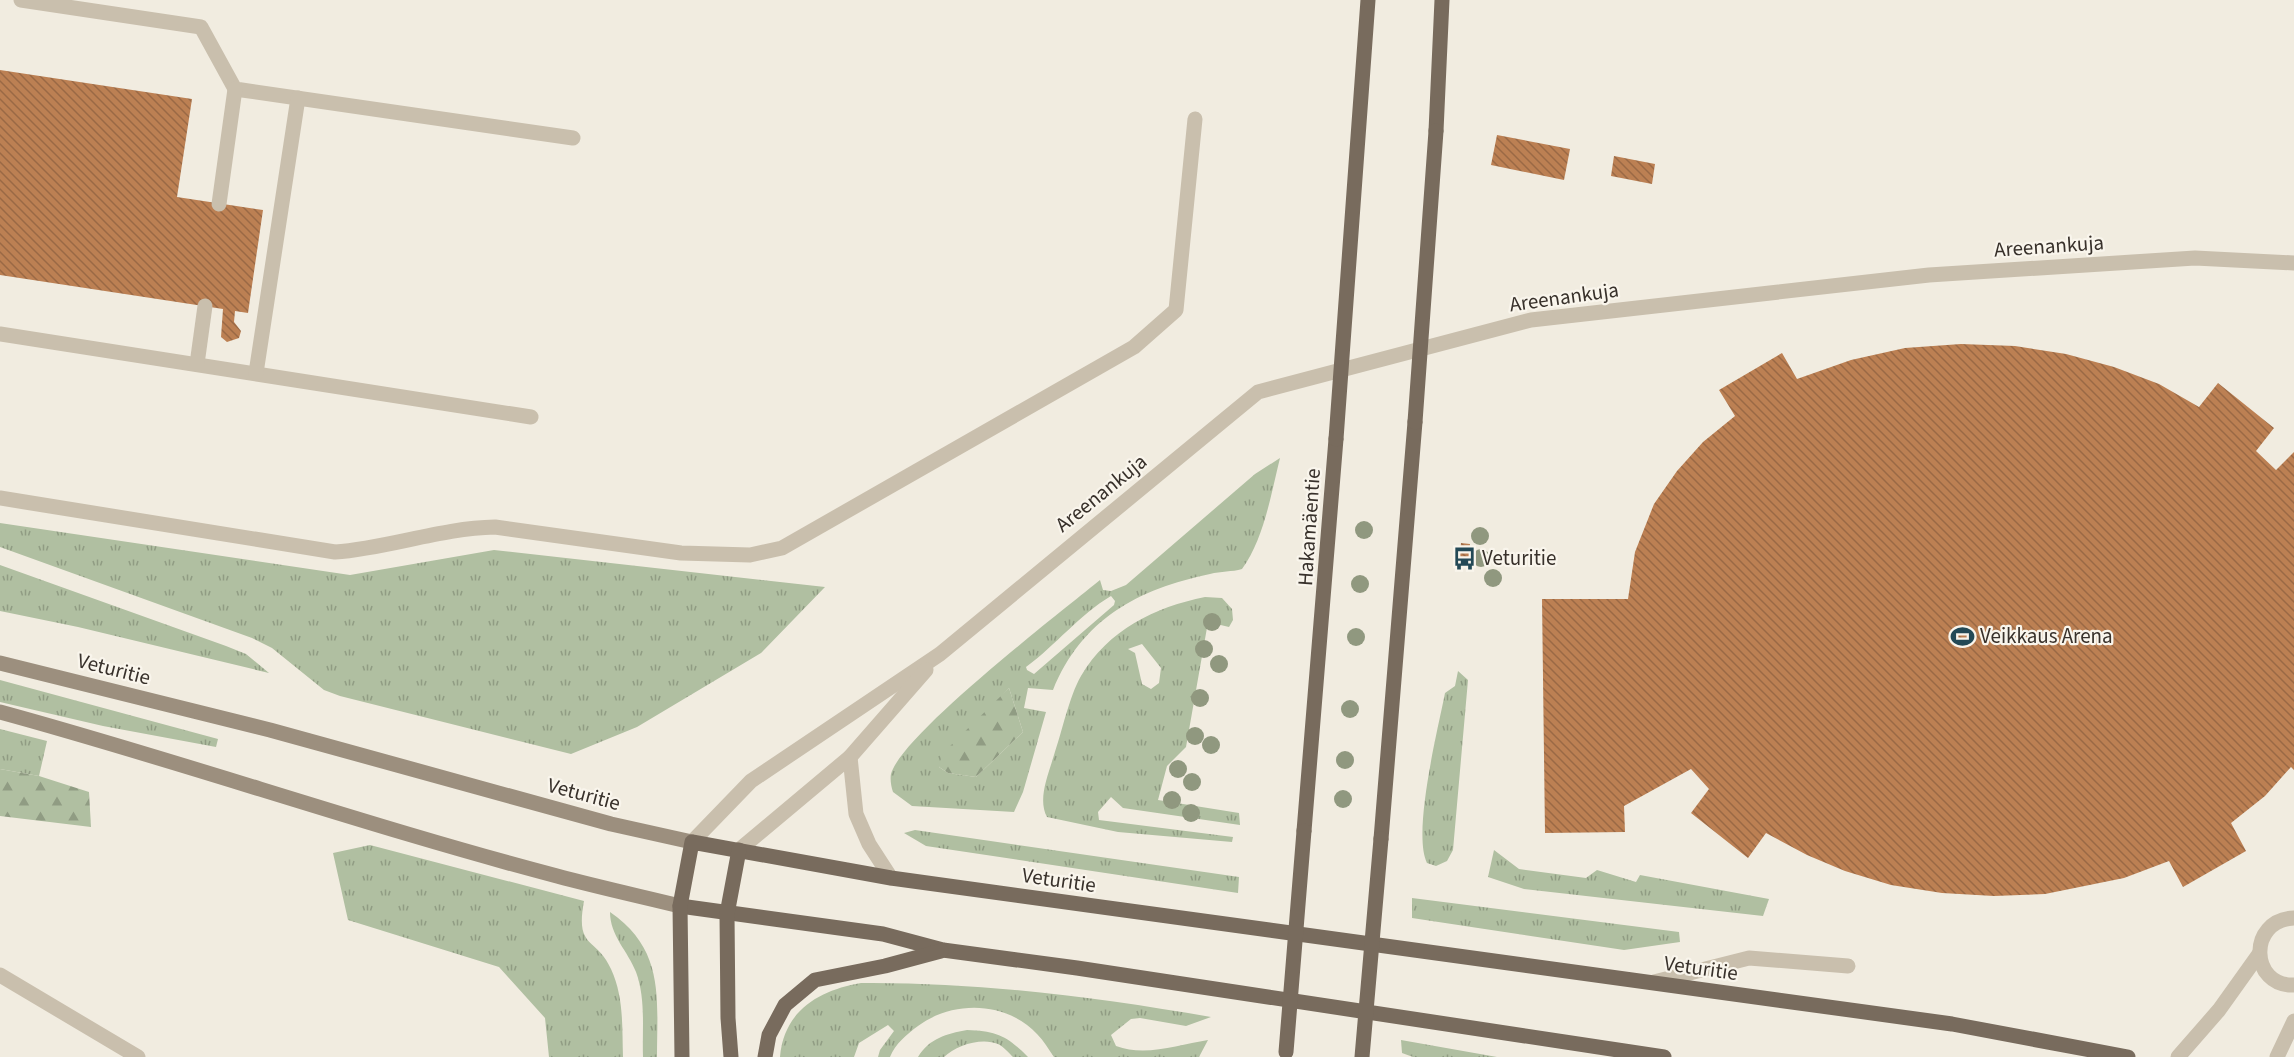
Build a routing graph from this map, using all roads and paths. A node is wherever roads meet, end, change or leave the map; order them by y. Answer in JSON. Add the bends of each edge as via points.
{"nodes":[{"id":1,"x":21,"y":0,"type":"edge"},
{"id":2,"x":1368,"y":0,"type":"edge"},
{"id":3,"x":1442,"y":0,"type":"edge"},
{"id":4,"x":235,"y":89,"type":"junction"},
{"id":5,"x":298,"y":98,"type":"junction"},
{"id":6,"x":1195,"y":119,"type":"dead end"},
{"id":7,"x":573,"y":138,"type":"dead end"},
{"id":8,"x":219,"y":204,"type":"dead end"},
{"id":9,"x":2294,"y":263,"type":"edge"},
{"id":10,"x":205,"y":306,"type":"dead end"},
{"id":11,"x":0,"y":334,"type":"edge"},
{"id":12,"x":197,"y":364,"type":"junction"},
{"id":13,"x":256,"y":373,"type":"junction"},
{"id":14,"x":531,"y":417,"type":"dead end"},
{"id":15,"x":0,"y":498,"type":"edge"},
{"id":16,"x":940,"y":654,"type":"junction"},
{"id":17,"x":0,"y":663,"type":"edge"},
{"id":18,"x":0,"y":712,"type":"edge"},
{"id":19,"x":850,"y":757,"type":"junction"},
{"id":20,"x":692,"y":842,"type":"junction"},
{"id":21,"x":739,"y":850,"type":"junction"},
{"id":22,"x":891,"y":878,"type":"junction"},
{"id":23,"x":680,"y":906,"type":"junction"},
{"id":24,"x":727,"y":914,"type":"junction"},
{"id":25,"x":2294,"y":918,"type":"edge"},
{"id":26,"x":943,"y":950,"type":"junction"},
{"id":27,"x":2259,"y":954,"type":"junction"},
{"id":28,"x":1848,"y":966,"type":"dead end"},
{"id":29,"x":0,"y":975,"type":"edge"},
{"id":30,"x":1654,"y":982,"type":"junction"},
{"id":31,"x":2294,"y":985,"type":"edge"},
{"id":32,"x":2294,"y":1021,"type":"edge"},
{"id":33,"x":1286,"y":1054,"type":"edge"},
{"id":34,"x":138,"y":1057,"type":"edge"},
{"id":35,"x":682,"y":1057,"type":"edge"},
{"id":36,"x":731,"y":1057,"type":"edge"},
{"id":37,"x":765,"y":1057,"type":"edge"},
{"id":38,"x":1362,"y":1057,"type":"edge"},
{"id":39,"x":1664,"y":1057,"type":"edge"},
{"id":40,"x":2128,"y":1057,"type":"edge"},
{"id":41,"x":2178,"y":1057,"type":"edge"},
{"id":42,"x":2277,"y":1057,"type":"edge"}],
"edges":[{"from":1,"to":4,"type":"street","via":[[201,27]]},
{"from":2,"to":33,"type":"main road","name":"Hakamäentie","bridge":true},
{"from":3,"to":38,"type":"main road","bridge":true,"via":[[1415,422]]},
{"from":4,"to":5,"type":"street"},
{"from":4,"to":8,"type":"street"},
{"from":5,"to":7,"type":"street"},
{"from":5,"to":13,"type":"street"},
{"from":6,"to":15,"type":"street","via":[[1176,310],[1134,347],[782,548],[750,555],[681,553],[495,527],[469,528],[335,552]]},
{"from":9,"to":16,"type":"street","name":"Areenankuja","via":[[2195,258],[1929,275],[1531,320],[1258,392]]},
{"from":10,"to":12,"type":"street"},
{"from":11,"to":12,"type":"street"},
{"from":12,"to":13,"type":"street"},
{"from":13,"to":14,"type":"street"},
{"from":16,"to":19,"type":"street","name":"Areenankuja"},
{"from":16,"to":20,"type":"street","name":"Areenankuja","via":[[765,770]]},
{"from":17,"to":20,"type":"main road","name":"Veturitie"},
{"from":18,"to":23,"type":"main road","via":[[116,743],[211,775],[547,873]]},
{"from":19,"to":21,"type":"street","name":"Areenankuja"},
{"from":19,"to":22,"type":"street","via":[[856,814]]},
{"from":20,"to":21,"type":"main road","name":"Veturitie"},
{"from":20,"to":23,"type":"main road"},
{"from":21,"to":22,"type":"main road","name":"Veturitie"},
{"from":21,"to":24,"type":"main road"},
{"from":22,"to":30,"type":"main road","name":"Veturitie"},
{"from":23,"to":24,"type":"main road"},
{"from":23,"to":35,"type":"main road"},
{"from":24,"to":26,"type":"main road","via":[[883,934]]},
{"from":24,"to":36,"type":"main road"},
{"from":25,"to":27,"type":"street","via":[[2271,926],[2264,934]]},
{"from":26,"to":37,"type":"main road","via":[[815,980],[785,1005],[769,1035]]},
{"from":26,"to":39,"type":"main road"},
{"from":27,"to":31,"type":"street","via":[[2268,974]]},
{"from":27,"to":41,"type":"street","via":[[2219,1010]]},
{"from":28,"to":30,"type":"street","via":[[1749,958]]},
{"from":29,"to":34,"type":"street"},
{"from":30,"to":40,"type":"main road","name":"Veturitie","via":[[1952,1024]]},
{"from":32,"to":42,"type":"street"}]}
